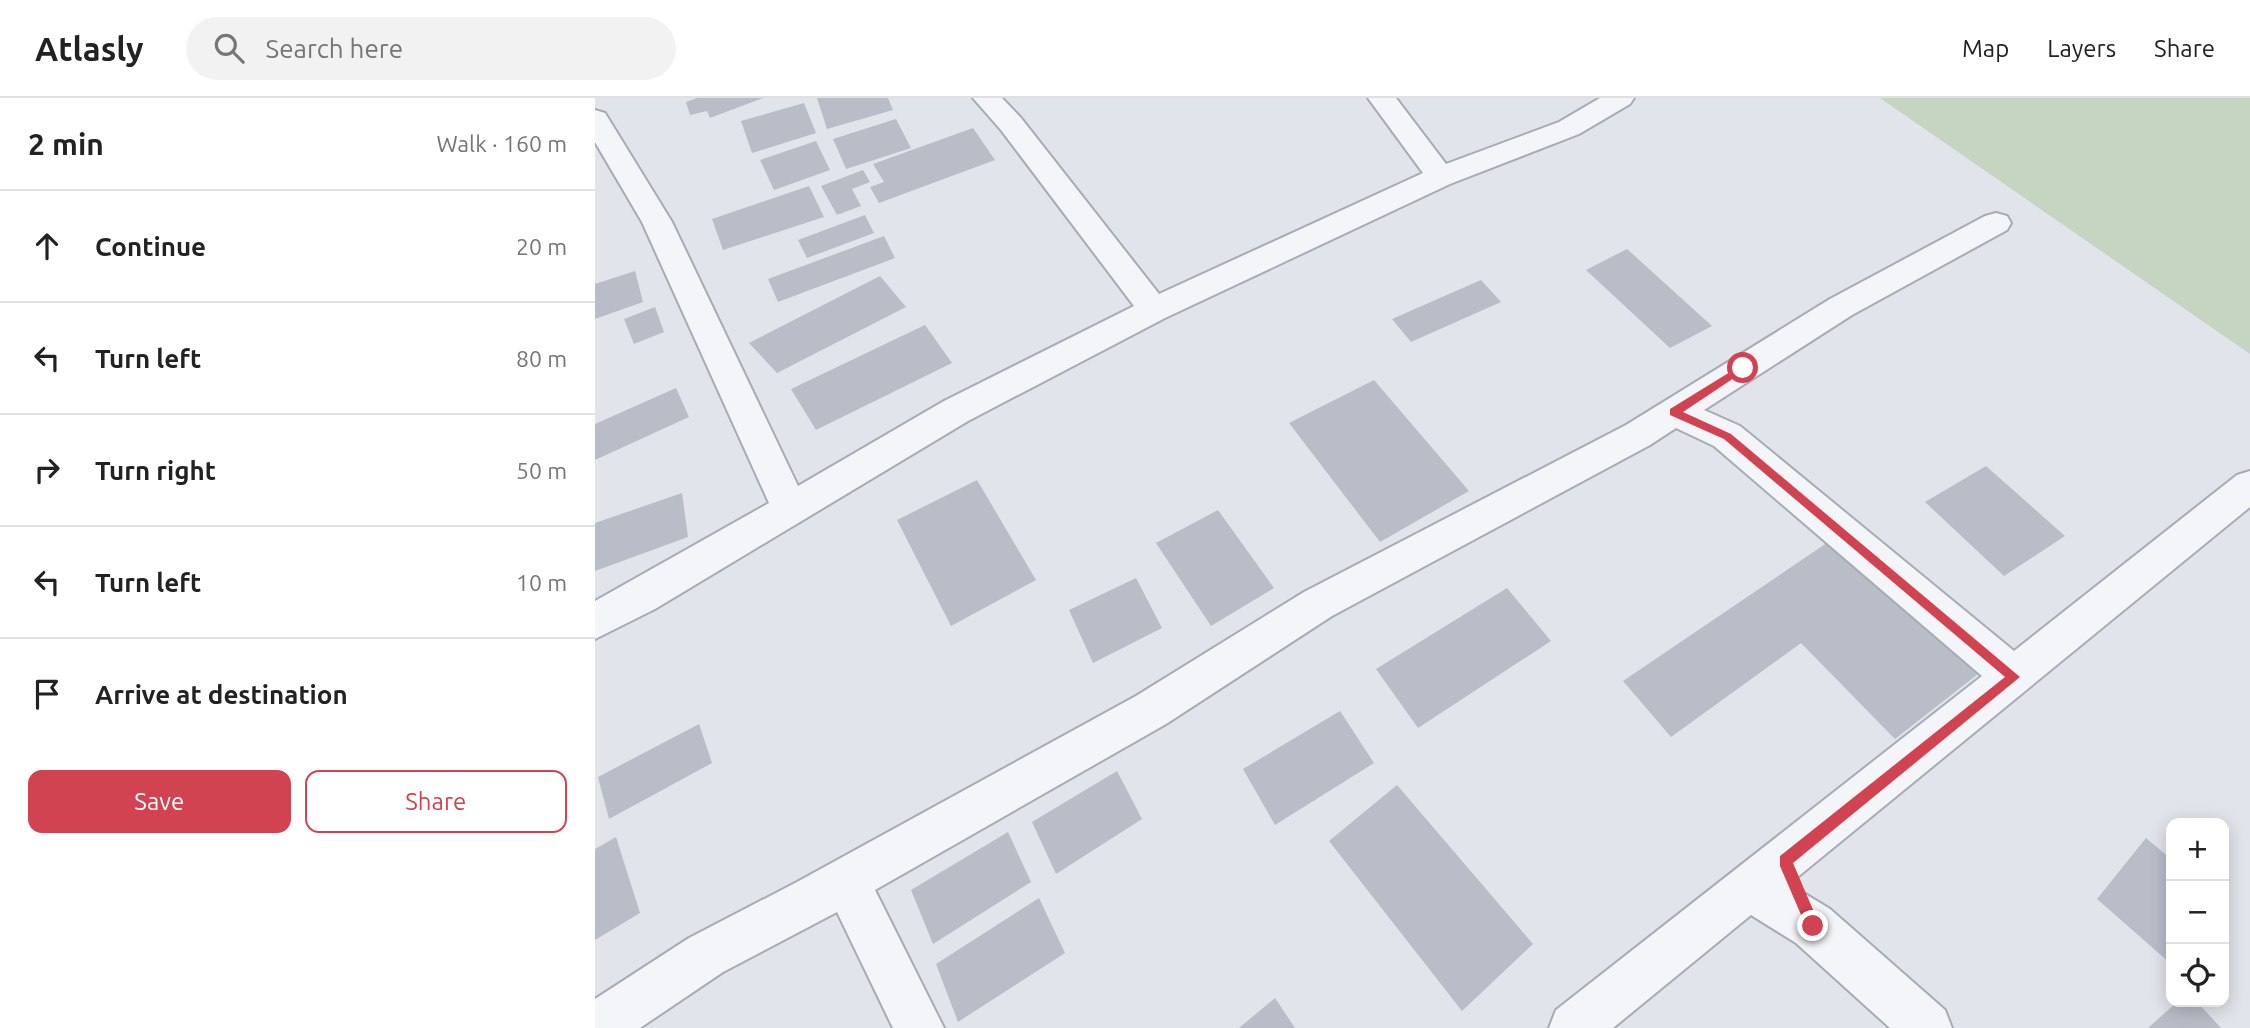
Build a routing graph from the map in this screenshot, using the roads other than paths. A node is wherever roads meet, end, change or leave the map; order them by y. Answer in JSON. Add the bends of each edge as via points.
{"nodes":[{"id":1,"x":987,"y":98,"type":"edge"},
{"id":2,"x":1383,"y":98,"type":"edge"},
{"id":3,"x":1620,"y":98,"type":"edge"},
{"id":4,"x":595,"y":119,"type":"edge"},
{"id":5,"x":1440,"y":177,"type":"junction"},
{"id":6,"x":1996,"y":223,"type":"dead end"},
{"id":7,"x":1154,"y":310,"type":"junction"},
{"id":8,"x":1674,"y":412,"type":"junction"},
{"id":9,"x":2250,"y":486,"type":"edge"},
{"id":10,"x":790,"y":509,"type":"junction"},
{"id":11,"x":595,"y":621,"type":"edge"},
{"id":12,"x":2014,"y":677,"type":"junction"},
{"id":13,"x":1768,"y":874,"type":"junction"},
{"id":14,"x":846,"y":881,"type":"junction"},
{"id":15,"x":596,"y":1028,"type":"edge"},
{"id":16,"x":919,"y":1028,"type":"edge"},
{"id":17,"x":1574,"y":1028,"type":"edge"},
{"id":18,"x":1927,"y":1028,"type":"edge"}],
"edges":[{"from":1,"to":7,"type":"street"},
{"from":2,"to":5,"type":"street"},
{"from":3,"to":5,"type":"street","via":[[1544,140]]},
{"from":4,"to":10,"type":"street","via":[[657,222]]},
{"from":5,"to":7,"type":"street"},
{"from":6,"to":8,"type":"street","via":[[1841,307]]},
{"from":7,"to":10,"type":"street","via":[[956,411]]},
{"from":8,"to":12,"type":"street","via":[[1727,436]]},
{"from":8,"to":14,"type":"street","via":[[1318,604],[1151,709]]},
{"from":9,"to":12,"type":"street"},
{"from":10,"to":11,"type":"street"},
{"from":12,"to":13,"type":"street"},
{"from":13,"to":17,"type":"street"},
{"from":13,"to":18,"type":"street","via":[[1813,926]]},
{"from":14,"to":15,"type":"street","via":[[706,955]]},
{"from":14,"to":16,"type":"street"}]}
